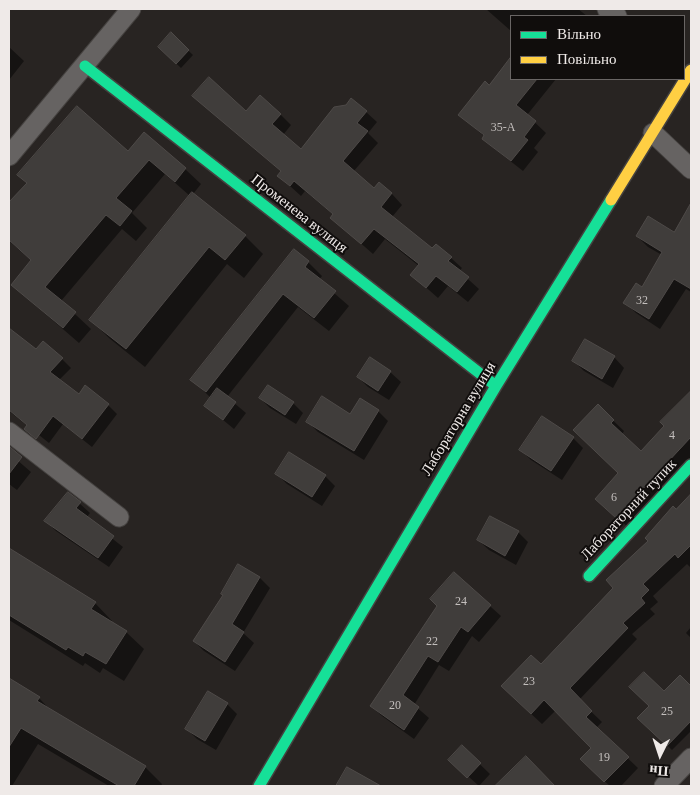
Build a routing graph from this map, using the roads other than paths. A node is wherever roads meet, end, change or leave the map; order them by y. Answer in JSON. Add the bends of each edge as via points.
{"nodes":[{"id":1,"x":131,"y":9,"type":"edge"},
{"id":2,"x":85,"y":66,"type":"junction"},
{"id":3,"x":683,"y":80,"type":"edge"},
{"id":4,"x":653,"y":133,"type":"junction"},
{"id":5,"x":9,"y":156,"type":"edge"},
{"id":6,"x":691,"y":170,"type":"edge"},
{"id":7,"x":496,"y":386,"type":"junction"},
{"id":8,"x":9,"y":432,"type":"edge"},
{"id":9,"x":691,"y":465,"type":"edge"},
{"id":10,"x":119,"y":517,"type":"dead end"},
{"id":11,"x":589,"y":576,"type":"dead end"},
{"id":12,"x":691,"y":758,"type":"edge"},
{"id":13,"x":259,"y":786,"type":"edge"},
{"id":14,"x":664,"y":786,"type":"edge"}],
"edges":[{"from":1,"to":2,"type":"street"},
{"from":2,"to":5,"type":"street"},
{"from":2,"to":7,"type":"main road","name":"Променева вулиця"},
{"from":3,"to":4,"type":"main road","name":"Лабораторна вулиця"},
{"from":4,"to":6,"type":"street"},
{"from":4,"to":7,"type":"main road","name":"Лабораторна вулиця"},
{"from":7,"to":13,"type":"main road","name":"Лабораторна вулиця"},
{"from":8,"to":10,"type":"street"},
{"from":9,"to":11,"type":"main road","name":"Лабораторний тупик"},
{"from":12,"to":14,"type":"street"}]}
